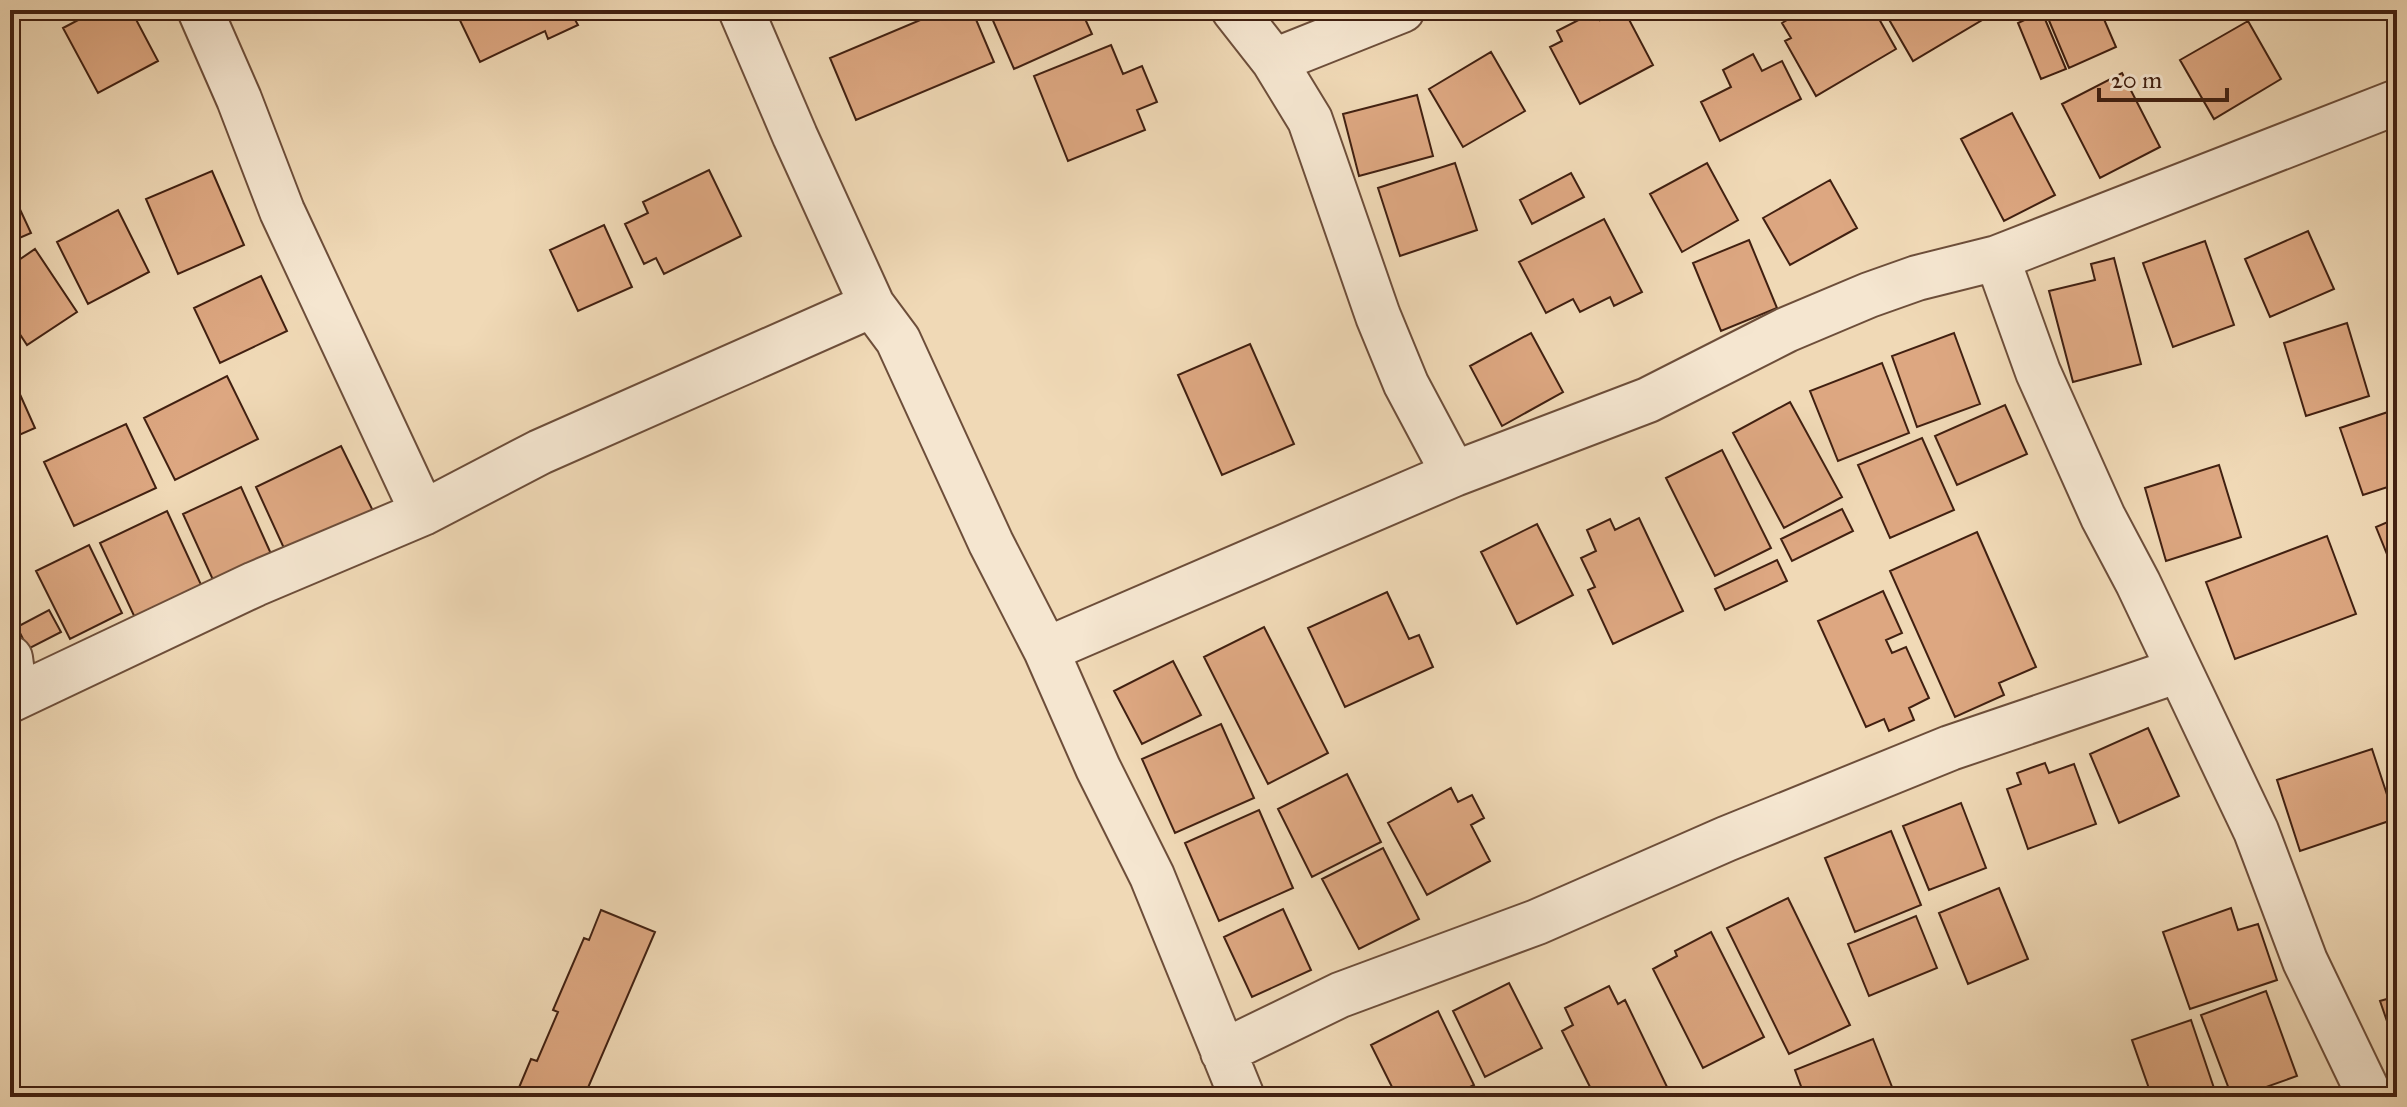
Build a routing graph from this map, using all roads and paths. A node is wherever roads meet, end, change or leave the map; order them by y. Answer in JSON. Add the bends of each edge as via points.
{"nodes":[{"id":1,"x":200,"y":10,"type":"edge"},
{"id":2,"x":741,"y":10,"type":"edge"},
{"id":3,"x":1234,"y":10,"type":"edge"},
{"id":4,"x":1402,"y":10,"type":"edge"},
{"id":5,"x":1274,"y":61,"type":"junction"},
{"id":6,"x":2396,"y":103,"type":"edge"},
{"id":7,"x":1997,"y":258,"type":"junction"},
{"id":8,"x":872,"y":305,"type":"junction"},
{"id":9,"x":1454,"y":474,"type":"junction"},
{"id":10,"x":423,"y":513,"type":"junction"},
{"id":11,"x":1046,"y":650,"type":"junction"},
{"id":12,"x":10,"y":658,"type":"edge"},
{"id":13,"x":2179,"y":670,"type":"junction"},
{"id":14,"x":10,"y":683,"type":"edge"},
{"id":15,"x":10,"y":700,"type":"edge"},
{"id":16,"x":1223,"y":1052,"type":"junction"},
{"id":17,"x":1242,"y":1097,"type":"edge"},
{"id":18,"x":2368,"y":1097,"type":"edge"}],
"edges":[{"from":1,"to":10,"type":"street","via":[[282,211]]},
{"from":2,"to":8,"type":"street"},
{"from":3,"to":5,"type":"street"},
{"from":4,"to":5,"type":"street"},
{"from":5,"to":9,"type":"street","via":[[1310,120],[1378,316],[1406,384]]},
{"from":6,"to":7,"type":"street"},
{"from":7,"to":9,"type":"street","via":[[1869,295],[1786,330],[1648,400]]},
{"from":7,"to":13,"type":"street","via":[[2038,372]]},
{"from":8,"to":10,"type":"street","via":[[540,452]]},
{"from":8,"to":11,"type":"street","via":[[898,340]]},
{"from":9,"to":11,"type":"street"},
{"from":10,"to":15,"type":"street","via":[[255,584]]},
{"from":11,"to":16,"type":"street","via":[[1152,876]]},
{"from":12,"to":14,"type":"street"},
{"from":13,"to":16,"type":"street","via":[[1950,748],[1537,922],[1340,995]]},
{"from":13,"to":18,"type":"street","via":[[2256,831],[2305,961]]},
{"from":16,"to":17,"type":"street"}]}
